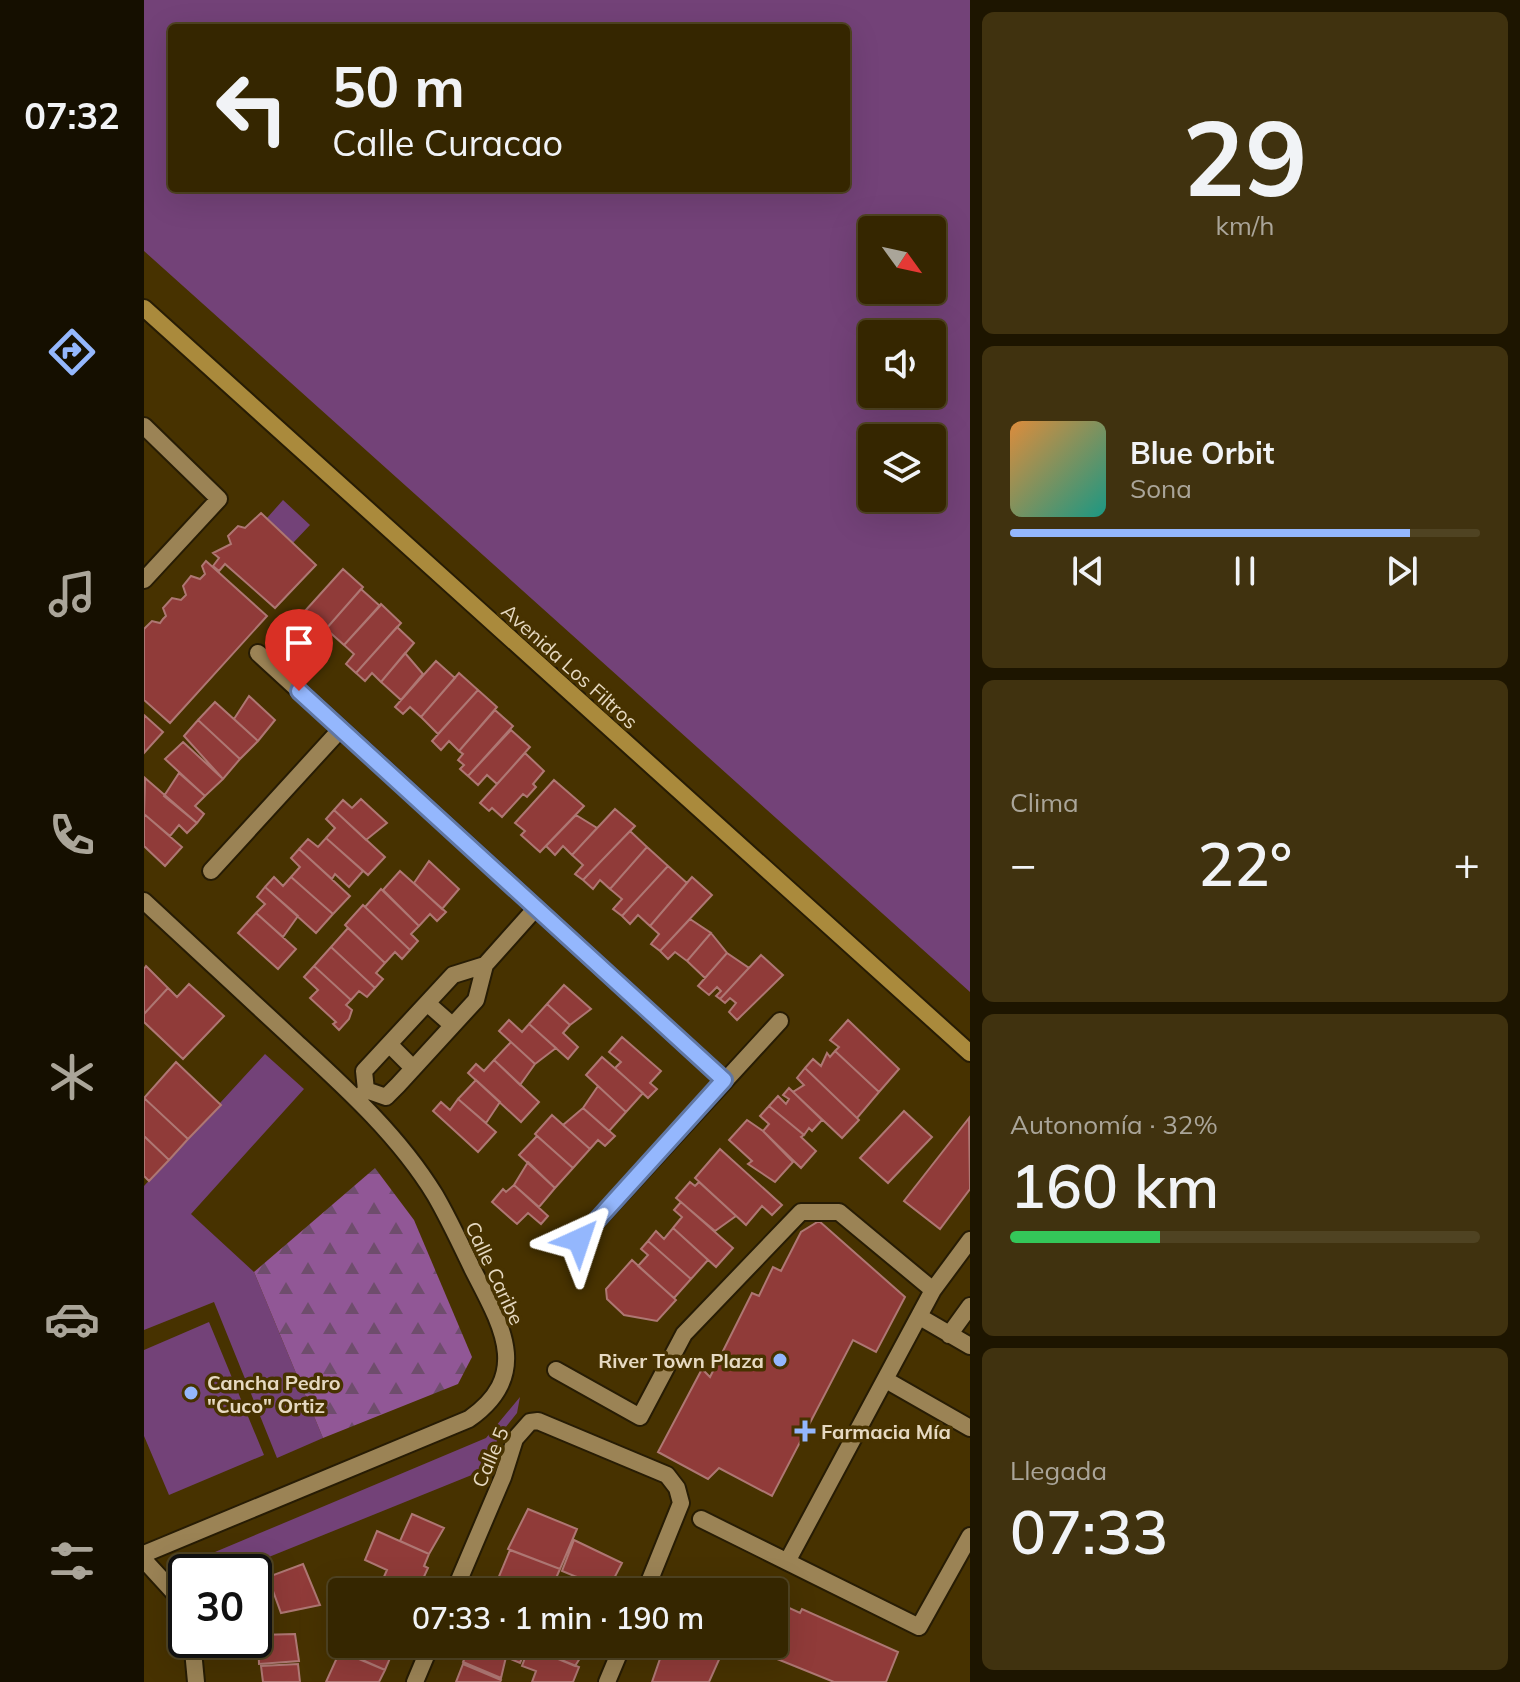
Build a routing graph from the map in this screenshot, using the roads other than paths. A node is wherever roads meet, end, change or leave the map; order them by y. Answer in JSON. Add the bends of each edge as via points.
{"nodes":[{"id":1,"x":144,"y":308,"type":"edge"},
{"id":2,"x":144,"y":325,"type":"edge"},
{"id":3,"x":167,"y":329,"type":"junction"},
{"id":4,"x":144,"y":426,"type":"edge"},
{"id":5,"x":144,"y":580,"type":"edge"},
{"id":6,"x":258,"y":653,"type":"dead end"},
{"id":7,"x":340,"y":730,"type":"junction"},
{"id":8,"x":211,"y":871,"type":"dead end"},
{"id":9,"x":144,"y":901,"type":"edge"},
{"id":10,"x":535,"y":909,"type":"junction"},
{"id":11,"x":485,"y":965,"type":"junction"},
{"id":12,"x":427,"y":1003,"type":"junction"},
{"id":13,"x":780,"y":1021,"type":"dead end"},
{"id":14,"x":452,"y":1025,"type":"junction"},
{"id":15,"x":389,"y":1044,"type":"junction"},
{"id":16,"x":970,"y":1053,"type":"edge"},
{"id":17,"x":413,"y":1068,"type":"junction"},
{"id":18,"x":724,"y":1080,"type":"junction"},
{"id":19,"x":362,"y":1095,"type":"junction"},
{"id":20,"x":579,"y":1240,"type":"dead end"},
{"id":21,"x":970,"y":1240,"type":"edge"},
{"id":22,"x":933,"y":1290,"type":"junction"},
{"id":23,"x":970,"y":1306,"type":"edge"},
{"id":24,"x":920,"y":1317,"type":"junction"},
{"id":25,"x":949,"y":1335,"type":"junction"},
{"id":26,"x":970,"y":1346,"type":"edge"},
{"id":27,"x":556,"y":1370,"type":"dead end"},
{"id":28,"x":886,"y":1380,"type":"junction"},
{"id":29,"x":970,"y":1428,"type":"edge"},
{"id":30,"x":701,"y":1519,"type":"dead end"},
{"id":31,"x":970,"y":1536,"type":"edge"},
{"id":32,"x":144,"y":1557,"type":"edge"},
{"id":33,"x":788,"y":1560,"type":"junction"},
{"id":34,"x":460,"y":1578,"type":"edge"},
{"id":35,"x":651,"y":1578,"type":"edge"},
{"id":36,"x":168,"y":1585,"type":"edge"},
{"id":37,"x":194,"y":1658,"type":"edge"},
{"id":38,"x":425,"y":1658,"type":"edge"},
{"id":39,"x":617,"y":1658,"type":"edge"},
{"id":40,"x":196,"y":1682,"type":"edge"},
{"id":41,"x":415,"y":1682,"type":"edge"},
{"id":42,"x":607,"y":1682,"type":"edge"}],
"edges":[{"from":1,"to":3,"type":"main road","name":"Avenida Los Filtros"},
{"from":2,"to":3,"type":"main road"},
{"from":3,"to":16,"type":"main road","name":"Avenida Los Filtros"},
{"from":4,"to":5,"type":"street","via":[[219,499]]},
{"from":6,"to":7,"type":"street"},
{"from":7,"to":8,"type":"street"},
{"from":7,"to":10,"type":"street"},
{"from":9,"to":19,"type":"street","name":"Calle Caribe"},
{"from":10,"to":11,"type":"street"},
{"from":10,"to":18,"type":"street"},
{"from":11,"to":12,"type":"street","via":[[453,975]]},
{"from":11,"to":14,"type":"street","via":[[476,1000]]},
{"from":12,"to":14,"type":"street"},
{"from":12,"to":15,"type":"street"},
{"from":13,"to":18,"type":"street"},
{"from":14,"to":17,"type":"street"},
{"from":15,"to":17,"type":"street"},
{"from":15,"to":19,"type":"street","via":[[364,1071]]},
{"from":17,"to":19,"type":"street","via":[[386,1097]]},
{"from":18,"to":20,"type":"street"},
{"from":19,"to":32,"type":"street","name":"Calle Caribe","via":[[434,1194],[489,1301],[508,1352],[502,1385],[469,1419]]},
{"from":21,"to":22,"type":"street"},
{"from":22,"to":24,"type":"street"},
{"from":22,"to":27,"type":"street","via":[[839,1212],[801,1212],[684,1334],[640,1417]]},
{"from":23,"to":25,"type":"street"},
{"from":24,"to":25,"type":"street"},
{"from":24,"to":28,"type":"street"},
{"from":25,"to":26,"type":"street"},
{"from":28,"to":29,"type":"street"},
{"from":28,"to":33,"type":"street"},
{"from":30,"to":33,"type":"street"},
{"from":31,"to":33,"type":"street","via":[[919,1627]]},
{"from":32,"to":36,"type":"street"},
{"from":34,"to":35,"type":"street","name":"Calle 5","via":[[515,1439],[530,1422],[538,1421],[667,1475],[681,1495],[679,1513]]},
{"from":37,"to":40,"type":"street"},
{"from":38,"to":41,"type":"street"},
{"from":39,"to":42,"type":"street"}]}
